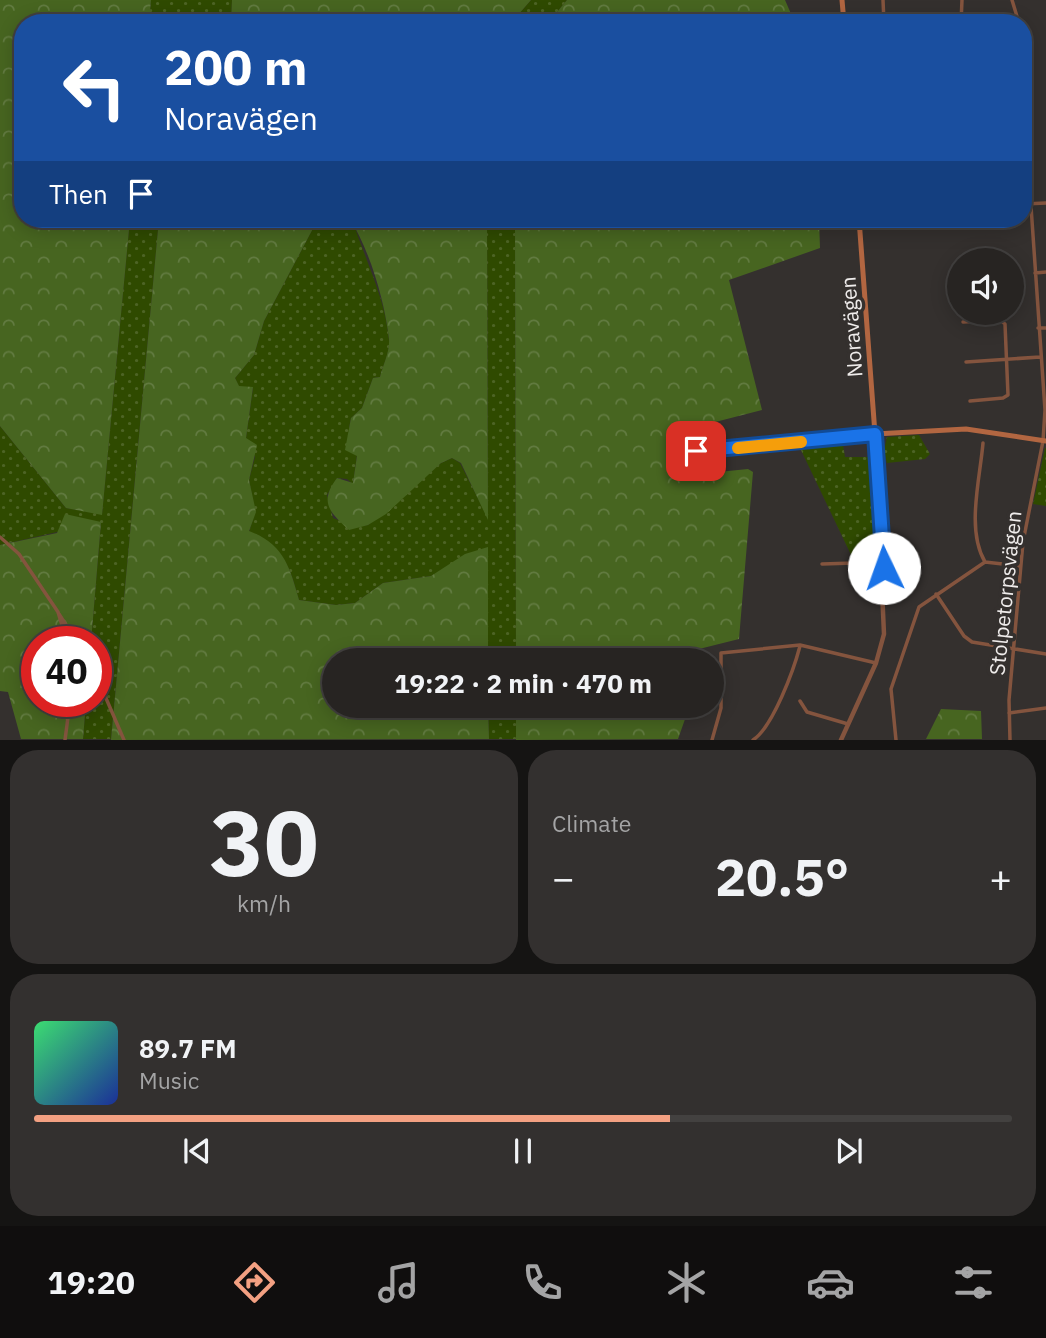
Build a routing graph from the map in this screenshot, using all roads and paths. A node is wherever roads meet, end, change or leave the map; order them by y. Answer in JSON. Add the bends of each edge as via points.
{"nodes":[{"id":1,"x":860,"y":228,"type":"edge"},
{"id":2,"x":1032,"y":228,"type":"edge"},
{"id":3,"x":1046,"y":272,"type":"edge"},
{"id":4,"x":1035,"y":273,"type":"junction"},
{"id":5,"x":1003,"y":325,"type":"edge"},
{"id":6,"x":1038,"y":328,"type":"junction"},
{"id":7,"x":1046,"y":328,"type":"edge"},
{"id":8,"x":1040,"y":357,"type":"junction"},
{"id":9,"x":1007,"y":359,"type":"junction"},
{"id":10,"x":966,"y":362,"type":"dead end"},
{"id":11,"x":1044,"y":384,"type":"edge"},
{"id":12,"x":970,"y":401,"type":"dead end"},
{"id":13,"x":1045,"y":410,"type":"edge"},
{"id":14,"x":875,"y":434,"type":"junction"},
{"id":15,"x":1044,"y":441,"type":"edge"},
{"id":16,"x":984,"y":443,"type":"dead end"},
{"id":17,"x":696,"y":451,"type":"dead end"},
{"id":18,"x":0,"y":537,"type":"edge"},
{"id":19,"x":985,"y":562,"type":"junction"},
{"id":20,"x":822,"y":564,"type":"dead end"},
{"id":21,"x":1021,"y":566,"type":"junction"},
{"id":22,"x":884,"y":568,"type":"junction"},
{"id":23,"x":936,"y":594,"type":"junction"},
{"id":24,"x":58,"y":612,"type":"junction"},
{"id":25,"x":62,"y":626,"type":"edge"},
{"id":26,"x":67,"y":626,"type":"edge"},
{"id":27,"x":800,"y":645,"type":"junction"},
{"id":28,"x":1015,"y":650,"type":"junction"},
{"id":29,"x":1046,"y":654,"type":"edge"},
{"id":30,"x":876,"y":663,"type":"junction"},
{"id":31,"x":800,"y":702,"type":"dead end"},
{"id":32,"x":1046,"y":708,"type":"edge"},
{"id":33,"x":112,"y":712,"type":"edge"},
{"id":34,"x":1009,"y":713,"type":"junction"},
{"id":35,"x":67,"y":717,"type":"edge"},
{"id":36,"x":848,"y":724,"type":"junction"},
{"id":37,"x":65,"y":740,"type":"edge"},
{"id":38,"x":124,"y":740,"type":"edge"},
{"id":39,"x":712,"y":740,"type":"edge"},
{"id":40,"x":753,"y":740,"type":"edge"},
{"id":41,"x":841,"y":740,"type":"edge"},
{"id":42,"x":896,"y":740,"type":"edge"},
{"id":43,"x":1010,"y":740,"type":"edge"}],
"edges":[{"from":1,"to":14,"type":"main road","name":"Noravägen"},
{"from":2,"to":4,"type":"street","name":"Stolpetorpsvägen"},
{"from":3,"to":4,"type":"street"},
{"from":4,"to":6,"type":"street","name":"Stolpetorpsvägen"},
{"from":5,"to":9,"type":"street"},
{"from":6,"to":7,"type":"street"},
{"from":6,"to":8,"type":"street","name":"Stolpetorpsvägen"},
{"from":8,"to":9,"type":"street"},
{"from":8,"to":11,"type":"street","name":"Stolpetorpsvägen"},
{"from":9,"to":10,"type":"street"},
{"from":9,"to":12,"type":"street","via":[[1006,397]]},
{"from":11,"to":13,"type":"street","name":"Stolpetorpsvägen"},
{"from":13,"to":15,"type":"street","name":"Stolpetorpsvägen"},
{"from":14,"to":15,"type":"main road","via":[[966,429]]},
{"from":14,"to":17,"type":"street"},
{"from":14,"to":22,"type":"street","name":"Noravägen"},
{"from":15,"to":21,"type":"street","name":"Stolpetorpsvägen"},
{"from":16,"to":19,"type":"street","via":[[976,534]]},
{"from":18,"to":24,"type":"street","via":[[19,554]]},
{"from":19,"to":21,"type":"street"},
{"from":19,"to":23,"type":"street"},
{"from":20,"to":22,"type":"street"},
{"from":21,"to":28,"type":"street","name":"Stolpetorpsvägen"},
{"from":22,"to":30,"type":"street","name":"Noravägen","via":[[884,634]]},
{"from":23,"to":28,"type":"street","via":[[968,640]]},
{"from":23,"to":42,"type":"street","via":[[919,607],[892,682]]},
{"from":24,"to":25,"type":"street"},
{"from":24,"to":26,"type":"street"},
{"from":27,"to":30,"type":"street"},
{"from":27,"to":39,"type":"street","via":[[721,653],[721,708]]},
{"from":27,"to":40,"type":"street","via":[[789,678]]},
{"from":28,"to":29,"type":"street"},
{"from":28,"to":34,"type":"street","name":"Stolpetorpsvägen"},
{"from":30,"to":36,"type":"street","name":"Noravägen"},
{"from":31,"to":36,"type":"street","via":[[807,712]]},
{"from":32,"to":34,"type":"street"},
{"from":33,"to":38,"type":"street"},
{"from":34,"to":43,"type":"street","name":"Stolpetorpsvägen"},
{"from":35,"to":37,"type":"street"},
{"from":36,"to":41,"type":"street","name":"Noravägen"}]}
